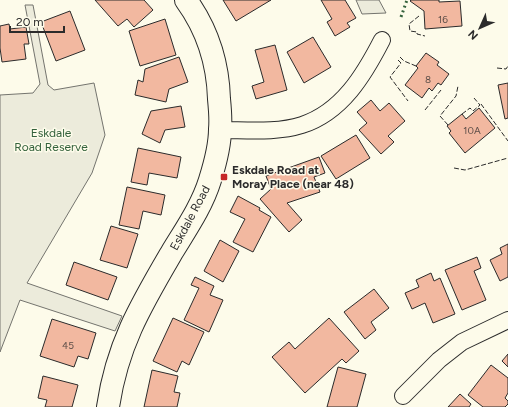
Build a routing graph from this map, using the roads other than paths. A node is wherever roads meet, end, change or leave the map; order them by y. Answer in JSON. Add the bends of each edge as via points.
{"nodes":[{"id":1,"x":186,"y":0,"type":"edge"},
{"id":2,"x":382,"y":40,"type":"dead end"},
{"id":3,"x":220,"y":130,"type":"junction"},
{"id":4,"x":508,"y":320,"type":"edge"},
{"id":5,"x":403,"y":396,"type":"dead end"},
{"id":6,"x":108,"y":407,"type":"edge"}],
"edges":[{"from":1,"to":3,"type":"street","name":"Eskdale Road","via":[[210,45],[219,87]]},
{"from":2,"to":3,"type":"street","via":[[358,82],[341,101],[321,116],[303,125],[287,128],[261,131]]},
{"from":3,"to":6,"type":"street","name":"Eskdale Road","via":[[210,180],[198,209],[141,305],[130,329],[118,358]]},
{"from":4,"to":5,"type":"street","via":[[462,342],[439,360]]}]}
